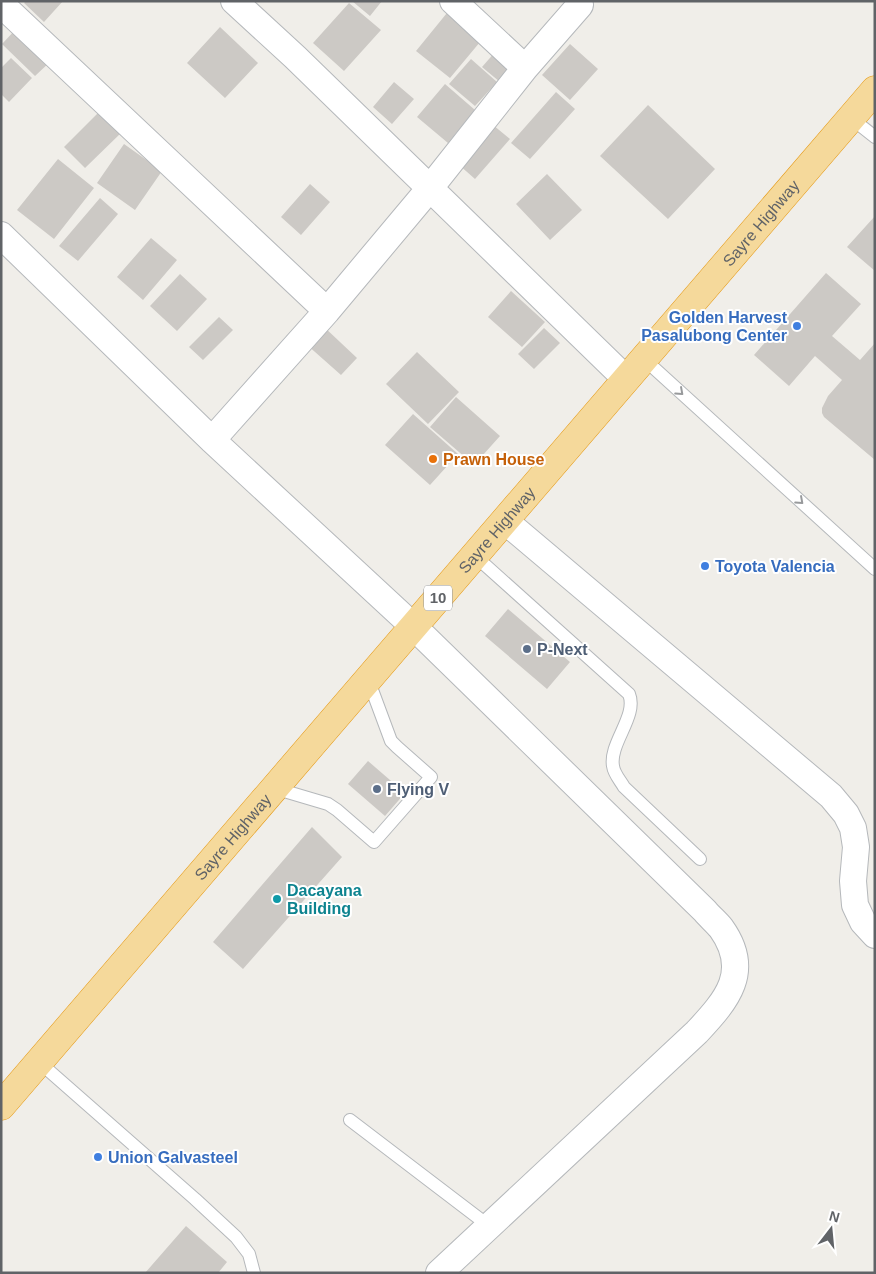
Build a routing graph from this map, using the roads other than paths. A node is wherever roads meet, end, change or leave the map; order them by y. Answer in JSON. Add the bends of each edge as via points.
{"nodes":[{"id":1,"x":234,"y":1,"type":"edge"},
{"id":2,"x":453,"y":1,"type":"edge"},
{"id":3,"x":1,"y":4,"type":"edge"},
{"id":4,"x":580,"y":5,"type":"dead end"},
{"id":5,"x":525,"y":68,"type":"junction"},
{"id":6,"x":875,"y":90,"type":"edge"},
{"id":7,"x":851,"y":118,"type":"junction"},
{"id":8,"x":875,"y":137,"type":"edge"},
{"id":9,"x":430,"y":188,"type":"junction"},
{"id":10,"x":1,"y":235,"type":"edge"},
{"id":11,"x":327,"y":311,"type":"junction"},
{"id":12,"x":644,"y":359,"type":"junction"},
{"id":13,"x":626,"y":380,"type":"junction"},
{"id":14,"x":212,"y":440,"type":"junction"},
{"id":15,"x":504,"y":521,"type":"junction"},
{"id":16,"x":474,"y":556,"type":"junction"},
{"id":17,"x":875,"y":570,"type":"edge"},
{"id":18,"x":414,"y":626,"type":"junction"},
{"id":19,"x":368,"y":679,"type":"junction"},
{"id":20,"x":274,"y":788,"type":"junction"},
{"id":21,"x":700,"y":859,"type":"dead end"},
{"id":22,"x":875,"y":935,"type":"edge"},
{"id":23,"x":38,"y":1062,"type":"junction"},
{"id":24,"x":1,"y":1106,"type":"edge"},
{"id":25,"x":350,"y":1120,"type":"dead end"},
{"id":26,"x":490,"y":1226,"type":"junction"},
{"id":27,"x":254,"y":1273,"type":"edge"},
{"id":28,"x":439,"y":1273,"type":"edge"}],
"edges":[{"from":1,"to":9,"type":"street"},
{"from":2,"to":5,"type":"street"},
{"from":3,"to":11,"type":"street"},
{"from":4,"to":5,"type":"street"},
{"from":5,"to":9,"type":"street"},
{"from":6,"to":7,"type":"highway","name":"Sayre Highway","number":"10"},
{"from":7,"to":8,"type":"lane"},
{"from":7,"to":12,"type":"highway","name":"Sayre Highway","number":"10"},
{"from":9,"to":11,"type":"street"},
{"from":9,"to":13,"type":"street"},
{"from":10,"to":14,"type":"street"},
{"from":11,"to":14,"type":"street"},
{"from":12,"to":13,"type":"highway","name":"Sayre Highway","number":"10"},
{"from":12,"to":17,"type":"lane","one_way":true},
{"from":13,"to":15,"type":"highway","name":"Sayre Highway","number":"10"},
{"from":14,"to":18,"type":"street"},
{"from":15,"to":16,"type":"highway","name":"Sayre Highway","number":"10"},
{"from":15,"to":22,"type":"street","via":[[831,796],[853,828],[856,847],[855,905],[863,922]]},
{"from":16,"to":18,"type":"highway","name":"Sayre Highway","number":"10"},
{"from":16,"to":21,"type":"lane","via":[[629,694],[632,700],[630,709],[613,756],[617,776],[624,787]]},
{"from":18,"to":19,"type":"highway","name":"Sayre Highway","number":"10"},
{"from":18,"to":26,"type":"street","via":[[705,911],[730,944],[735,961],[734,980],[713,1015]]},
{"from":19,"to":20,"type":"highway","name":"Sayre Highway","number":"10"},
{"from":19,"to":20,"type":"lane","via":[[391,741],[431,777],[374,842],[328,804]]},
{"from":20,"to":23,"type":"highway","name":"Sayre Highway","number":"10"},
{"from":23,"to":24,"type":"highway","name":"Sayre Highway","number":"10"},
{"from":23,"to":27,"type":"lane","via":[[236,1237],[249,1254]]},
{"from":25,"to":26,"type":"lane"},
{"from":26,"to":28,"type":"street"}]}
